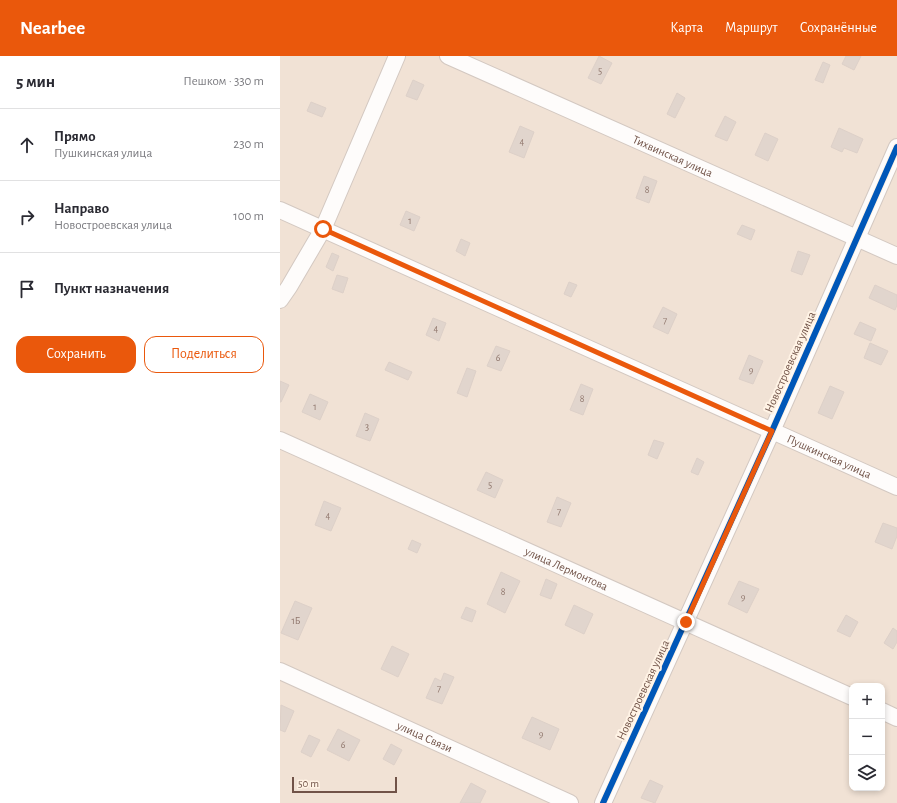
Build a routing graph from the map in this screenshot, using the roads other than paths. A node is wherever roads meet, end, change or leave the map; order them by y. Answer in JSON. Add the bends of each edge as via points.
{"nodes":[{"id":1,"x":397,"y":56,"type":"edge"},
{"id":2,"x":448,"y":56,"type":"edge"},
{"id":3,"x":897,"y":147,"type":"edge"},
{"id":4,"x":280,"y":210,"type":"edge"},
{"id":5,"x":323,"y":229,"type":"junction"},
{"id":6,"x":856,"y":238,"type":"junction"},
{"id":7,"x":897,"y":256,"type":"edge"},
{"id":8,"x":280,"y":300,"type":"edge"},
{"id":9,"x":772,"y":431,"type":"junction"},
{"id":10,"x":280,"y":440,"type":"edge"},
{"id":11,"x":897,"y":487,"type":"edge"},
{"id":12,"x":686,"y":622,"type":"junction"},
{"id":13,"x":280,"y":671,"type":"edge"},
{"id":14,"x":849,"y":696,"type":"edge"},
{"id":15,"x":885,"y":712,"type":"edge"},
{"id":16,"x":897,"y":718,"type":"edge"},
{"id":17,"x":570,"y":803,"type":"edge"},
{"id":18,"x":603,"y":803,"type":"edge"}],
"edges":[{"from":1,"to":5,"type":"street"},
{"from":2,"to":6,"type":"street","name":"Тихвинская улица"},
{"from":3,"to":6,"type":"street","name":"Новостроевская улица"},
{"from":4,"to":5,"type":"street","name":"Пушкинская улица"},
{"from":5,"to":8,"type":"street"},
{"from":5,"to":9,"type":"street","name":"Пушкинская улица"},
{"from":6,"to":7,"type":"street","name":"Тихвинская улица"},
{"from":6,"to":9,"type":"street","name":"Новостроевская улица"},
{"from":9,"to":11,"type":"street","name":"Пушкинская улица"},
{"from":9,"to":12,"type":"street","name":"Новостроевская улица"},
{"from":10,"to":12,"type":"street","name":"улица Лермонтова"},
{"from":12,"to":14,"type":"street","name":"улица Лермонтова"},
{"from":12,"to":18,"type":"street","name":"Новостроевская улица"},
{"from":13,"to":17,"type":"street","name":"улица Связи"},
{"from":15,"to":16,"type":"street"}]}
